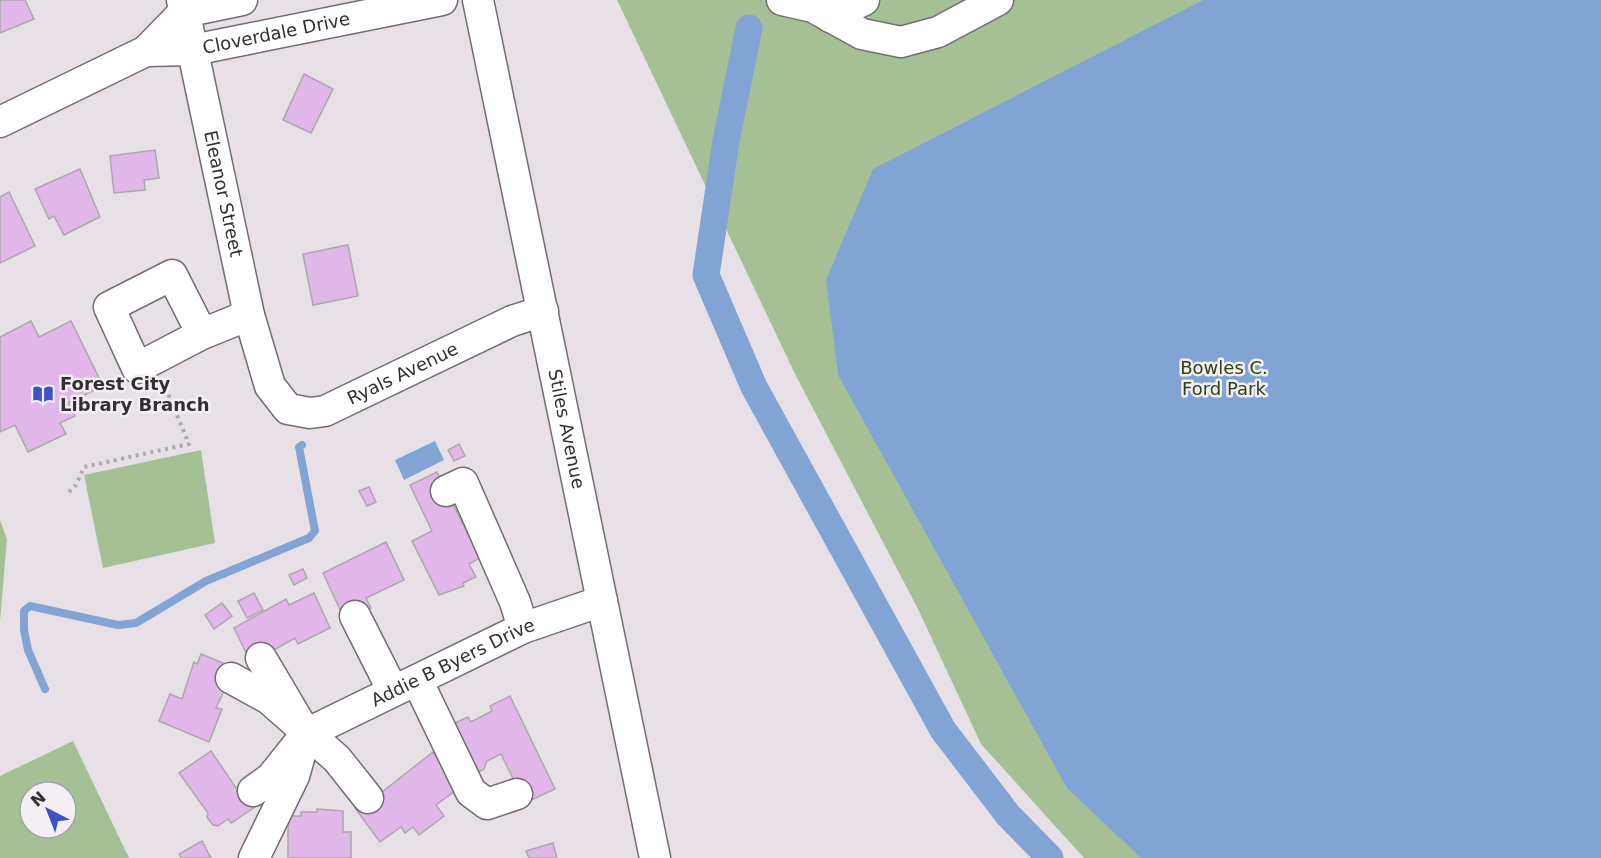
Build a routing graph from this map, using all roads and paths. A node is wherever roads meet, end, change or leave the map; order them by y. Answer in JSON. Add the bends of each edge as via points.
{"nodes":[{"id":1,"x":242,"y":0,"type":"edge"},
{"id":2,"x":441,"y":0,"type":"edge"},
{"id":3,"x":478,"y":0,"type":"edge"},
{"id":4,"x":782,"y":0,"type":"edge"},
{"id":5,"x":864,"y":0,"type":"edge"},
{"id":6,"x":998,"y":0,"type":"edge"},
{"id":7,"x":183,"y":6,"type":"edge"},
{"id":8,"x":830,"y":17,"type":"junction"},
{"id":9,"x":193,"y":50,"type":"junction"},
{"id":10,"x":146,"y":51,"type":"junction"},
{"id":11,"x":0,"y":122,"type":"edge"},
{"id":12,"x":543,"y":311,"type":"junction"},
{"id":13,"x":249,"y":315,"type":"junction"},
{"id":14,"x":202,"y":334,"type":"dead end"},
{"id":15,"x":270,"y":386,"type":"joint"},
{"id":16,"x":167,"y":392,"type":"dead end"},
{"id":17,"x":446,"y":491,"type":"dead end"},
{"id":18,"x":69,"y":492,"type":"dead end"},
{"id":19,"x":602,"y":601,"type":"junction"},
{"id":20,"x":355,"y":616,"type":"dead end"},
{"id":21,"x":523,"y":628,"type":"junction"},
{"id":22,"x":261,"y":658,"type":"dead end"},
{"id":23,"x":231,"y":678,"type":"dead end"},
{"id":24,"x":405,"y":685,"type":"junction"},
{"id":25,"x":306,"y":734,"type":"junction"},
{"id":26,"x":253,"y":791,"type":"dead end"},
{"id":27,"x":517,"y":794,"type":"dead end"},
{"id":28,"x":368,"y":798,"type":"dead end"},
{"id":29,"x":254,"y":858,"type":"edge"},
{"id":30,"x":655,"y":858,"type":"edge"}],
"edges":[{"from":1,"to":7,"type":"street"},
{"from":2,"to":9,"type":"street","name":"Cloverdale Drive"},
{"from":3,"to":12,"type":"street","name":"Stiles Avenue"},
{"from":4,"to":8,"type":"street","via":[[813,7]]},
{"from":5,"to":8,"type":"street"},
{"from":6,"to":8,"type":"street","via":[[938,32],[901,42],[862,34]]},
{"from":7,"to":9,"type":"street","name":"Eleanor Street"},
{"from":7,"to":10,"type":"street","name":"Cloverdale Drive"},
{"from":9,"to":10,"type":"street","name":"Cloverdale Drive"},
{"from":9,"to":13,"type":"street","name":"Eleanor Street"},
{"from":10,"to":11,"type":"street","name":"Cloverdale Drive"},
{"from":12,"to":15,"type":"street","name":"Ryals Avenue","via":[[512,321],[325,411],[310,414],[288,409]]},
{"from":12,"to":19,"type":"street","name":"Stiles Avenue"},
{"from":13,"to":14,"type":"street"},
{"from":13,"to":15,"type":"street","name":"Eleanor Street"},
{"from":16,"to":18,"type":"path","via":[[189,444],[84,467]]},
{"from":17,"to":21,"type":"street","via":[[464,483]]},
{"from":19,"to":21,"type":"street","name":"Addie B Byers Drive"},
{"from":19,"to":30,"type":"street","name":"Stiles Avenue"},
{"from":20,"to":24,"type":"street"},
{"from":21,"to":24,"type":"street","name":"Addie B Byers Drive"},
{"from":22,"to":25,"type":"street"},
{"from":23,"to":25,"type":"street","via":[[269,699]]},
{"from":24,"to":25,"type":"street","name":"Addie B Byers Drive"},
{"from":24,"to":27,"type":"street","via":[[471,792],[487,804]]},
{"from":25,"to":26,"type":"street","via":[[271,778]]},
{"from":25,"to":28,"type":"street","via":[[337,759]]},
{"from":25,"to":29,"type":"street","via":[[294,776]]}]}
